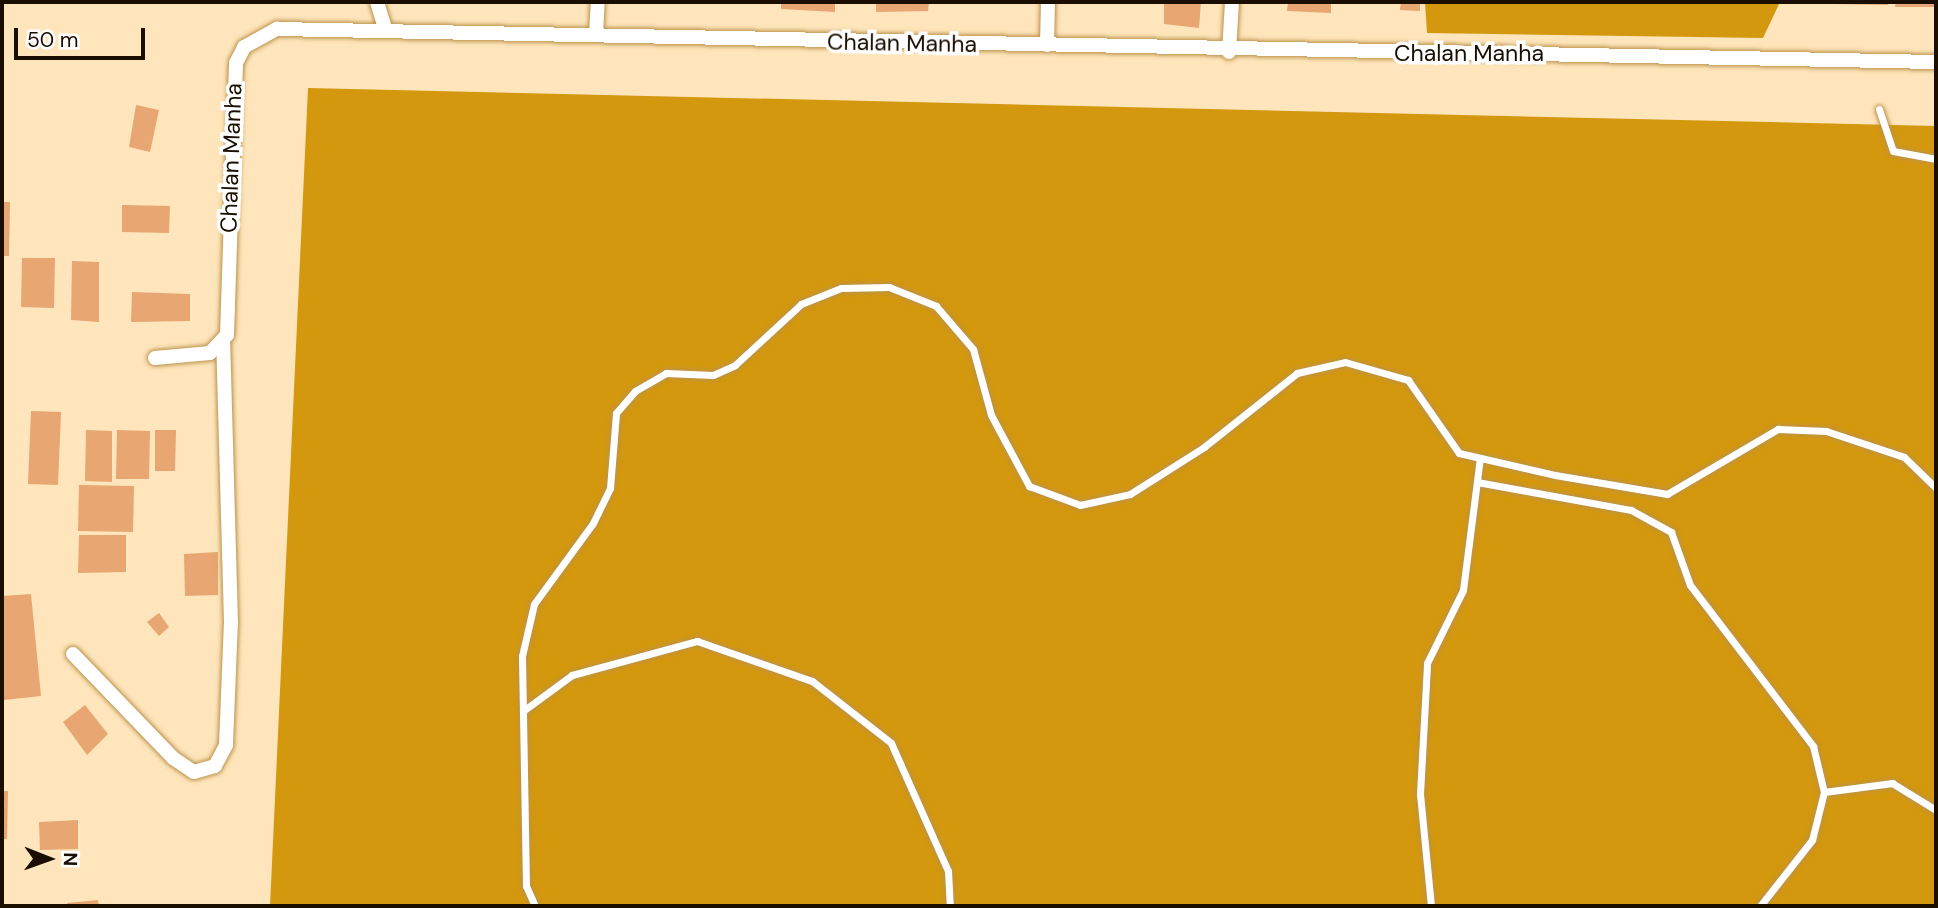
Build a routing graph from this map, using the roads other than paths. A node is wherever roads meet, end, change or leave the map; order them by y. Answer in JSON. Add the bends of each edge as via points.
{"nodes":[{"id":1,"x":377,"y":2,"type":"edge"},
{"id":2,"x":598,"y":2,"type":"edge"},
{"id":3,"x":1048,"y":2,"type":"edge"},
{"id":4,"x":1232,"y":2,"type":"edge"},
{"id":5,"x":385,"y":28,"type":"junction"},
{"id":6,"x":596,"y":35,"type":"junction"},
{"id":7,"x":1047,"y":45,"type":"junction"},
{"id":8,"x":1229,"y":52,"type":"junction"},
{"id":9,"x":1936,"y":62,"type":"edge"},
{"id":10,"x":1879,"y":109,"type":"dead end"},
{"id":11,"x":1936,"y":159,"type":"edge"},
{"id":12,"x":223,"y":342,"type":"junction"},
{"id":13,"x":155,"y":358,"type":"dead end"},
{"id":14,"x":1480,"y":458,"type":"junction"},
{"id":15,"x":1477,"y":481,"type":"junction"},
{"id":16,"x":1936,"y":488,"type":"edge"},
{"id":17,"x":73,"y":654,"type":"dead end"},
{"id":18,"x":523,"y":711,"type":"junction"},
{"id":19,"x":1824,"y":792,"type":"junction"},
{"id":20,"x":1936,"y":810,"type":"edge"},
{"id":21,"x":535,"y":906,"type":"edge"},
{"id":22,"x":950,"y":906,"type":"edge"},
{"id":23,"x":1431,"y":906,"type":"edge"},
{"id":24,"x":1760,"y":906,"type":"edge"}],
"edges":[{"from":1,"to":5,"type":"street"},
{"from":2,"to":6,"type":"street"},
{"from":3,"to":7,"type":"street"},
{"from":4,"to":8,"type":"street"},
{"from":5,"to":6,"type":"street","name":"Chalan Manha"},
{"from":5,"to":12,"type":"street","name":"Chalan Manha","via":[[277,29],[238,54],[231,98],[229,320]]},
{"from":6,"to":7,"type":"street","name":"Chalan Manha"},
{"from":7,"to":8,"type":"street","name":"Chalan Manha"},
{"from":8,"to":9,"type":"street","name":"Chalan Manha"},
{"from":10,"to":11,"type":"lane","via":[[1893,151]]},
{"from":12,"to":13,"type":"street","via":[[210,353]]},
{"from":12,"to":17,"type":"street","via":[[231,624],[226,745],[215,766],[194,772],[173,758]]},
{"from":14,"to":15,"type":"lane"},
{"from":14,"to":16,"type":"lane","via":[[1667,494],[1778,429],[1826,430],[1904,457]]},
{"from":14,"to":18,"type":"lane","via":[[1459,453],[1408,380],[1345,362],[1297,373],[1204,447],[1130,494],[1080,505],[1029,486],[991,415],[973,349],[936,306],[888,286],[841,288],[801,304],[735,365],[713,375],[666,373],[635,391],[616,413],[610,488],[593,523],[534,604],[522,656]]},
{"from":15,"to":19,"type":"lane","via":[[1631,510],[1671,532],[1690,584],[1813,746]]},
{"from":15,"to":23,"type":"lane","via":[[1462,590],[1427,663],[1420,794]]},
{"from":18,"to":21,"type":"lane","via":[[526,886]]},
{"from":18,"to":22,"type":"lane","via":[[572,674],[696,641],[812,681],[891,743],[948,871]]},
{"from":19,"to":20,"type":"lane","via":[[1892,783]]},
{"from":19,"to":24,"type":"lane","via":[[1812,840]]}]}
